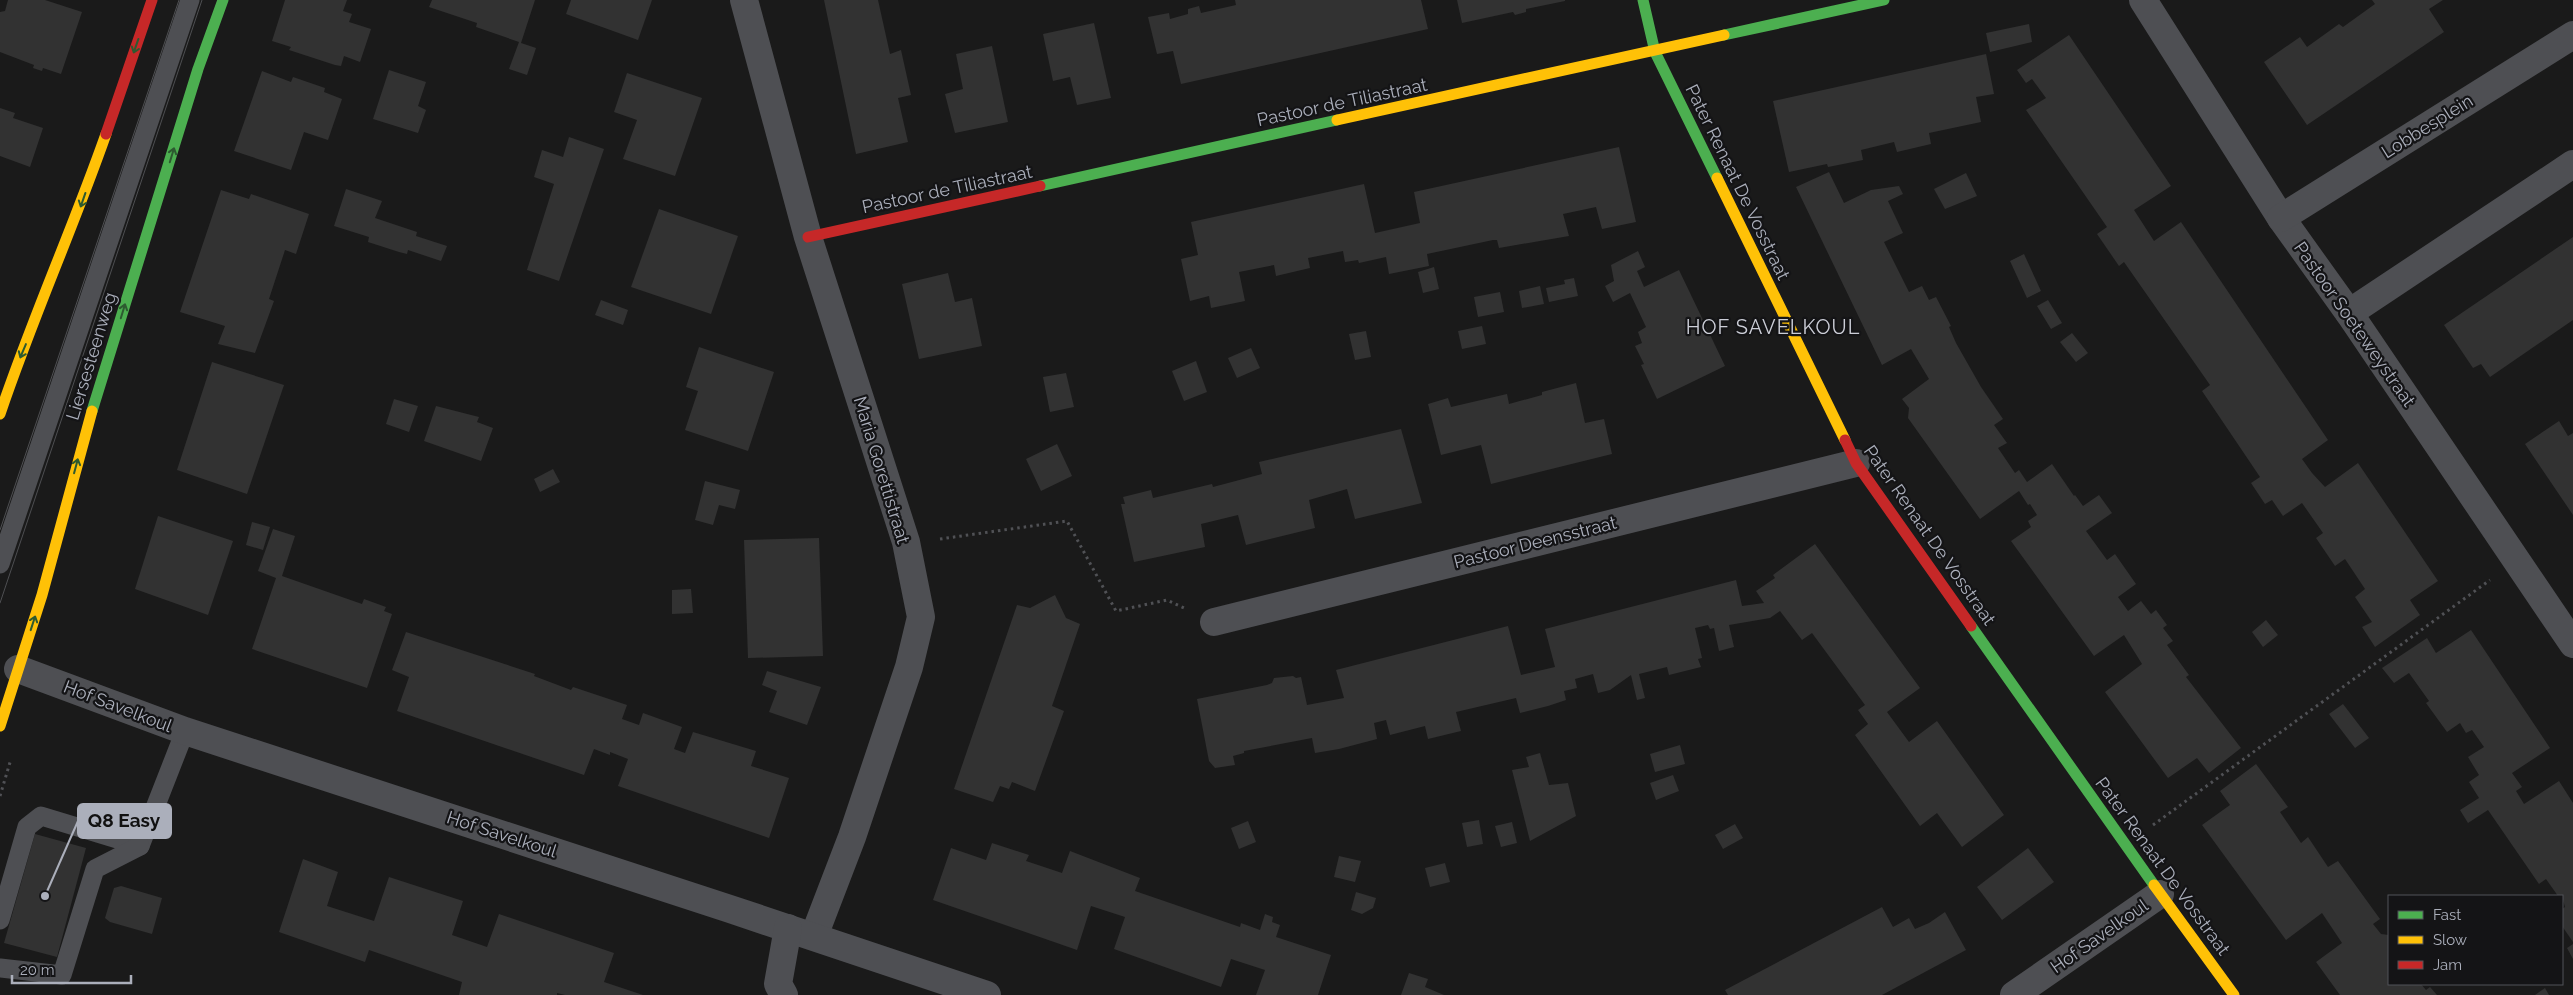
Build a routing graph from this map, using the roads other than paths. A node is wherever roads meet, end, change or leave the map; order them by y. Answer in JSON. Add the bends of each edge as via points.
{"nodes":[{"id":1,"x":152,"y":0,"type":"edge"},
{"id":2,"x":190,"y":0,"type":"edge"},
{"id":3,"x":223,"y":0,"type":"edge"},
{"id":4,"x":744,"y":0,"type":"edge"},
{"id":5,"x":1643,"y":0,"type":"edge"},
{"id":6,"x":1884,"y":0,"type":"edge"},
{"id":7,"x":2143,"y":0,"type":"edge"},
{"id":8,"x":2573,"y":35,"type":"edge"},
{"id":9,"x":1655,"y":52,"type":"junction"},
{"id":10,"x":2573,"y":164,"type":"edge"},
{"id":11,"x":2280,"y":218,"type":"junction"},
{"id":12,"x":808,"y":237,"type":"junction"},
{"id":13,"x":2349,"y":313,"type":"junction"},
{"id":14,"x":0,"y":414,"type":"edge"},
{"id":15,"x":1856,"y":463,"type":"junction"},
{"id":16,"x":0,"y":564,"type":"edge"},
{"id":17,"x":1214,"y":622,"type":"road end"},
{"id":18,"x":2573,"y":644,"type":"edge"},
{"id":19,"x":18,"y":669,"type":"junction"},
{"id":20,"x":0,"y":726,"type":"edge"},
{"id":21,"x":185,"y":731,"type":"junction"},
{"id":22,"x":140,"y":846,"type":"junction"},
{"id":23,"x":2160,"y":894,"type":"junction"},
{"id":24,"x":0,"y":920,"type":"edge"},
{"id":25,"x":788,"y":928,"type":"junction"},
{"id":26,"x":814,"y":936,"type":"junction"},
{"id":27,"x":0,"y":968,"type":"edge"},
{"id":28,"x":784,"y":995,"type":"edge"},
{"id":29,"x":987,"y":995,"type":"edge"},
{"id":30,"x":2014,"y":995,"type":"edge"},
{"id":31,"x":2234,"y":995,"type":"edge"}],
"edges":[{"from":1,"to":14,"type":"street","one_way":true,"via":[[79,211]]},
{"from":2,"to":16,"type":"lane"},
{"from":19,"to":3,"type":"street","name":"Liersesteenweg","one_way":true,"via":[[42,595],[83,439]]},
{"from":4,"to":12,"type":"street","name":"Maria Gorettistraat"},
{"from":5,"to":9,"type":"street","name":"Pater Renaat De Vosstraat"},
{"from":6,"to":9,"type":"street","name":"Pastoor de Tiliastraat"},
{"from":7,"to":11,"type":"street","name":"Pastoor Soeteweystraat"},
{"from":8,"to":11,"type":"street","name":"Lobbesplein"},
{"from":9,"to":12,"type":"street","name":"Pastoor de Tiliastraat"},
{"from":9,"to":15,"type":"street","name":"Pater Renaat De Vosstraat"},
{"from":10,"to":13,"type":"street"},
{"from":11,"to":13,"type":"street","name":"Pastoor Soeteweystraat"},
{"from":12,"to":26,"type":"street","name":"Maria Gorettistraat","via":[[906,542],[920,616],[911,659],[852,837]]},
{"from":13,"to":18,"type":"street","name":"Pastoor Soeteweystraat"},
{"from":15,"to":17,"type":"street","name":"Pastoor Deensstraat"},
{"from":15,"to":23,"type":"street","name":"Pater Renaat De Vosstraat"},
{"from":19,"to":20,"type":"street","name":"Liersesteenweg"},
{"from":19,"to":21,"type":"street","name":"Hof Savelkoul"},
{"from":21,"to":22,"type":"lane"},
{"from":21,"to":25,"type":"street","name":"Hof Savelkoul"},
{"from":22,"to":24,"type":"lane","via":[[41,816],[27,826]]},
{"from":22,"to":27,"type":"lane","via":[[95,869],[62,975]]},
{"from":23,"to":30,"type":"street","name":"Hof Savelkoul"},
{"from":23,"to":31,"type":"street","name":"Pater Renaat De Vosstraat"},
{"from":25,"to":26,"type":"street","name":"Hof Savelkoul"},
{"from":25,"to":28,"type":"street","via":[[778,984]]},
{"from":26,"to":29,"type":"street","name":"Hof Savelkoul"}]}
